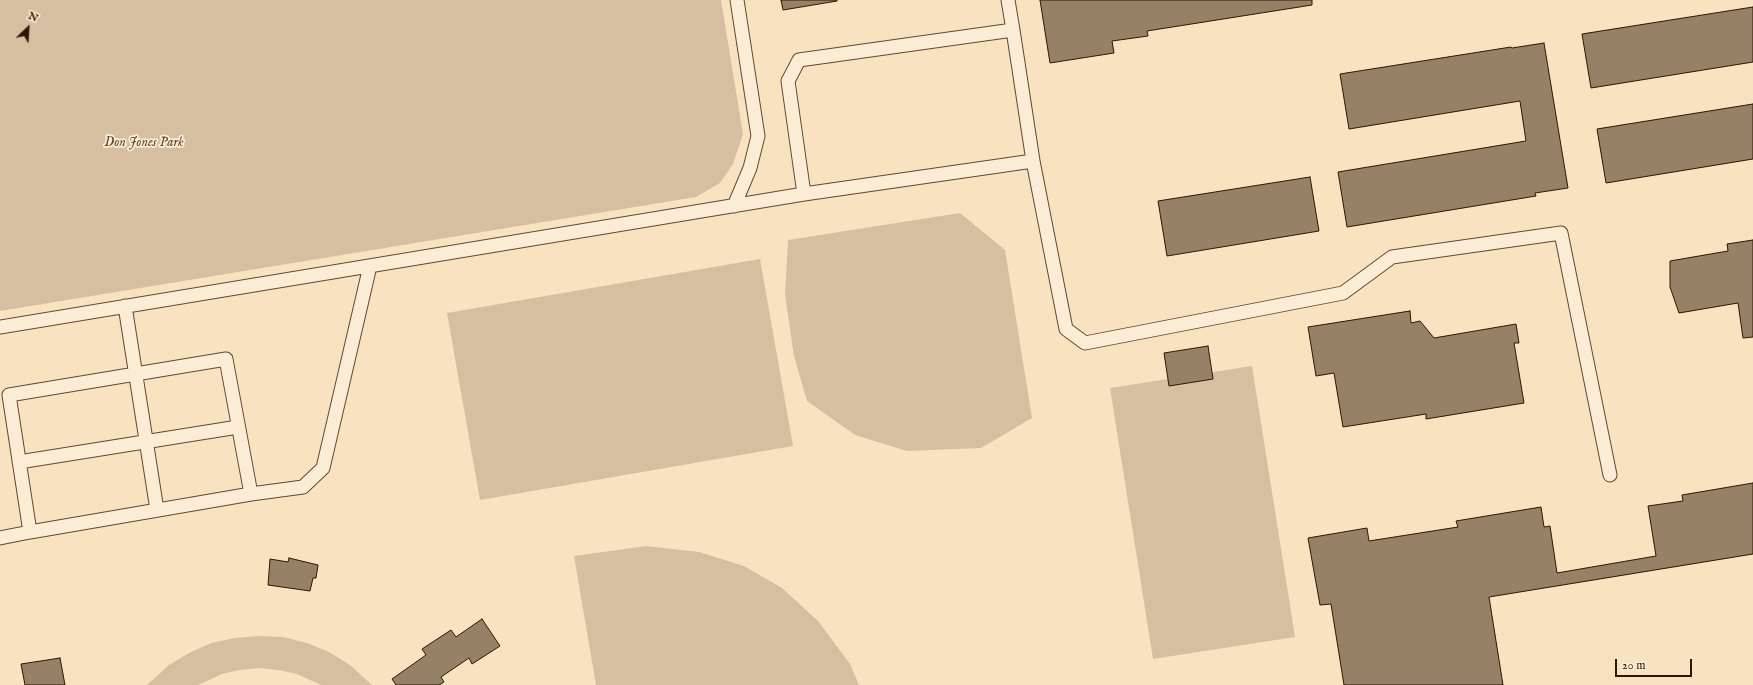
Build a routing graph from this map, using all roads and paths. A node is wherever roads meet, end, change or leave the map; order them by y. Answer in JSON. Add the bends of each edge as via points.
{"nodes":[{"id":1,"x":737,"y":0,"type":"edge"},
{"id":2,"x":1008,"y":0,"type":"edge"},
{"id":3,"x":1013,"y":30,"type":"junction"},
{"id":4,"x":1033,"y":161,"type":"junction"},
{"id":5,"x":804,"y":194,"type":"junction"},
{"id":6,"x":734,"y":206,"type":"junction"},
{"id":7,"x":370,"y":266,"type":"junction"},
{"id":8,"x":125,"y":306,"type":"junction"},
{"id":9,"x":0,"y":327,"type":"edge"},
{"id":10,"x":136,"y":374,"type":"junction"},
{"id":11,"x":238,"y":427,"type":"junction"},
{"id":12,"x":146,"y":442,"type":"junction"},
{"id":13,"x":19,"y":462,"type":"junction"},
{"id":14,"x":1610,"y":475,"type":"dead end"},
{"id":15,"x":251,"y":494,"type":"junction"},
{"id":16,"x":157,"y":510,"type":"junction"},
{"id":17,"x":30,"y":532,"type":"junction"},
{"id":18,"x":0,"y":538,"type":"edge"}],
"edges":[{"from":1,"to":6,"type":"lane","via":[[758,136],[750,168]]},
{"from":2,"to":3,"type":"lane"},
{"from":3,"to":4,"type":"lane"},
{"from":3,"to":5,"type":"lane","via":[[799,60],[788,81]]},
{"from":4,"to":5,"type":"lane"},
{"from":4,"to":14,"type":"lane","via":[[1066,329],[1085,343],[1343,293],[1392,257],[1561,233]]},
{"from":5,"to":6,"type":"lane"},
{"from":6,"to":7,"type":"lane"},
{"from":7,"to":8,"type":"lane"},
{"from":7,"to":15,"type":"lane","via":[[323,468],[303,487]]},
{"from":8,"to":9,"type":"lane"},
{"from":8,"to":10,"type":"lane"},
{"from":10,"to":11,"type":"lane","via":[[226,359]]},
{"from":10,"to":12,"type":"lane"},
{"from":10,"to":13,"type":"lane","via":[[9,395]]},
{"from":11,"to":12,"type":"lane"},
{"from":11,"to":15,"type":"lane"},
{"from":12,"to":13,"type":"lane"},
{"from":12,"to":16,"type":"lane"},
{"from":13,"to":17,"type":"lane"},
{"from":15,"to":16,"type":"lane"},
{"from":16,"to":17,"type":"lane"},
{"from":17,"to":18,"type":"lane"}]}
